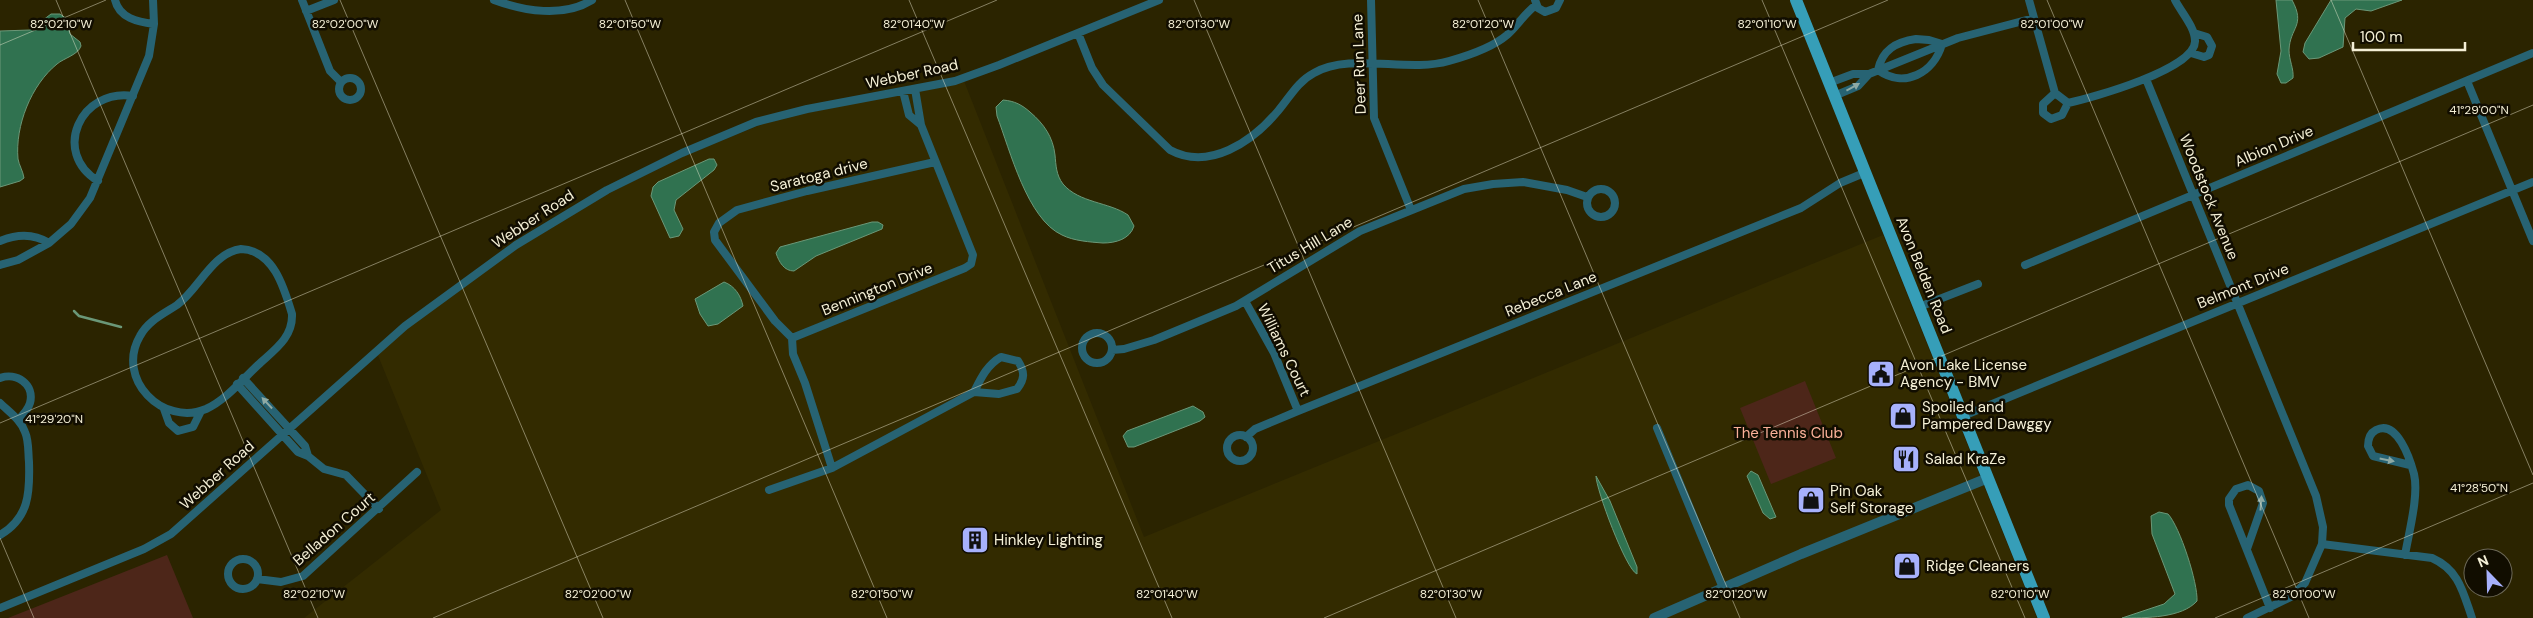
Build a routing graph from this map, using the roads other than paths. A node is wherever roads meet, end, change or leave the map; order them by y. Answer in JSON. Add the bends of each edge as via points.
{"nodes":[{"id":1,"x":115,"y":0,"type":"edge"},
{"id":2,"x":153,"y":0,"type":"edge"},
{"id":3,"x":302,"y":0,"type":"edge"},
{"id":4,"x":334,"y":0,"type":"edge"},
{"id":5,"x":494,"y":0,"type":"edge"},
{"id":6,"x":592,"y":0,"type":"edge"},
{"id":7,"x":1159,"y":0,"type":"edge"},
{"id":8,"x":1371,"y":0,"type":"edge"},
{"id":9,"x":1560,"y":0,"type":"edge"},
{"id":10,"x":1796,"y":0,"type":"edge"},
{"id":11,"x":2029,"y":0,"type":"edge"},
{"id":12,"x":2175,"y":0,"type":"edge"},
{"id":13,"x":1536,"y":2,"type":"edge"},
{"id":14,"x":306,"y":11,"type":"junction"},
{"id":15,"x":2034,"y":18,"type":"junction"},
{"id":16,"x":154,"y":24,"type":"junction"},
{"id":17,"x":1078,"y":33,"type":"junction"},
{"id":18,"x":2194,"y":33,"type":"junction"},
{"id":19,"x":1942,"y":44,"type":"junction"},
{"id":20,"x":2533,"y":53,"type":"edge"},
{"id":21,"x":2191,"y":54,"type":"junction"},
{"id":22,"x":1372,"y":64,"type":"junction"},
{"id":23,"x":1878,"y":70,"type":"junction"},
{"id":24,"x":1869,"y":74,"type":"junction"},
{"id":25,"x":2146,"y":79,"type":"junction"},
{"id":26,"x":2467,"y":81,"type":"junction"},
{"id":27,"x":341,"y":82,"type":"dead end"},
{"id":28,"x":1829,"y":83,"type":"junction"},
{"id":29,"x":915,"y":89,"type":"junction"},
{"id":30,"x":902,"y":91,"type":"junction"},
{"id":31,"x":133,"y":96,"type":"junction"},
{"id":32,"x":1834,"y":96,"type":"junction"},
{"id":33,"x":921,"y":125,"type":"junction"},
{"id":34,"x":935,"y":162,"type":"junction"},
{"id":35,"x":1864,"y":173,"type":"junction"},
{"id":36,"x":98,"y":181,"type":"junction"},
{"id":37,"x":2533,"y":182,"type":"edge"},
{"id":38,"x":2513,"y":190,"type":"junction"},
{"id":39,"x":2192,"y":195,"type":"junction"},
{"id":40,"x":1587,"y":197,"type":"dead end"},
{"id":41,"x":1411,"y":210,"type":"junction"},
{"id":42,"x":0,"y":241,"type":"edge"},
{"id":43,"x":2533,"y":241,"type":"edge"},
{"id":44,"x":49,"y":243,"type":"junction"},
{"id":45,"x":2025,"y":264,"type":"dead end"},
{"id":46,"x":0,"y":265,"type":"edge"},
{"id":47,"x":1978,"y":284,"type":"dead end"},
{"id":48,"x":1245,"y":301,"type":"junction"},
{"id":49,"x":2237,"y":303,"type":"junction"},
{"id":50,"x":1919,"y":307,"type":"junction"},
{"id":51,"x":792,"y":338,"type":"junction"},
{"id":52,"x":1112,"y":350,"type":"dead end"},
{"id":53,"x":0,"y":378,"type":"edge"},
{"id":54,"x":243,"y":378,"type":"junction"},
{"id":55,"x":237,"y":384,"type":"junction"},
{"id":56,"x":974,"y":392,"type":"junction"},
{"id":57,"x":0,"y":403,"type":"edge"},
{"id":58,"x":164,"y":409,"type":"junction"},
{"id":59,"x":201,"y":410,"type":"junction"},
{"id":60,"x":1298,"y":411,"type":"junction"},
{"id":61,"x":1963,"y":416,"type":"junction"},
{"id":62,"x":18,"y":420,"type":"junction"},
{"id":63,"x":290,"y":428,"type":"junction"},
{"id":64,"x":1657,"y":428,"type":"dead end"},
{"id":65,"x":282,"y":435,"type":"junction"},
{"id":66,"x":1246,"y":437,"type":"dead end"},
{"id":67,"x":308,"y":456,"type":"junction"},
{"id":68,"x":2410,"y":464,"type":"junction"},
{"id":69,"x":832,"y":468,"type":"junction"},
{"id":70,"x":418,"y":472,"type":"dead end"},
{"id":71,"x":1988,"y":478,"type":"junction"},
{"id":72,"x":769,"y":490,"type":"dead end"},
{"id":73,"x":379,"y":509,"type":"junction"},
{"id":74,"x":0,"y":535,"type":"edge"},
{"id":75,"x":2322,"y":544,"type":"junction"},
{"id":76,"x":2247,"y":549,"type":"junction"},
{"id":77,"x":2405,"y":554,"type":"junction"},
{"id":78,"x":257,"y":579,"type":"junction"},
{"id":79,"x":1723,"y":588,"type":"junction"},
{"id":80,"x":0,"y":608,"type":"edge"},
{"id":81,"x":2270,"y":608,"type":"junction"},
{"id":82,"x":1654,"y":618,"type":"edge"},
{"id":83,"x":2044,"y":618,"type":"edge"},
{"id":84,"x":2247,"y":618,"type":"edge"},
{"id":85,"x":2472,"y":618,"type":"edge"}],
"edges":[{"from":1,"to":16,"type":"street","via":[[120,12],[127,17]]},
{"from":2,"to":16,"type":"street"},
{"from":3,"to":14,"type":"street"},
{"from":4,"to":14,"type":"street"},
{"from":5,"to":6,"type":"street","via":[[542,11],[567,9]]},
{"from":7,"to":17,"type":"street","name":"Webber Road"},
{"from":8,"to":22,"type":"street","name":"Deer Run Lane"},
{"from":9,"to":13,"type":"street","via":[[1549,12],[1542,11]]},
{"from":10,"to":28,"type":"main road","name":"Avon Belden Road"},
{"from":11,"to":15,"type":"street"},
{"from":12,"to":18,"type":"street"},
{"from":13,"to":22,"type":"street","via":[[1505,36],[1456,59],[1435,64]]},
{"from":14,"to":27,"type":"street","via":[[330,71]]},
{"from":15,"to":19,"type":"street"},
{"from":15,"to":25,"type":"street","via":[[2061,99],[2115,91]]},
{"from":16,"to":31,"type":"street","via":[[149,56]]},
{"from":17,"to":22,"type":"street","via":[[1092,68],[1109,93],[1170,150],[1191,158],[1217,155],[1250,137],[1270,120],[1298,84],[1316,71],[1338,65]]},
{"from":17,"to":29,"type":"street","name":"Webber Road","via":[[976,74]]},
{"from":18,"to":21,"type":"street","via":[[2196,43]]},
{"from":18,"to":21,"type":"street","via":[[2208,37],[2212,46],[2209,55],[2204,57]]},
{"from":19,"to":23,"type":"street"},
{"from":19,"to":23,"type":"street","via":[[1929,40],[1903,41],[1880,59]]},
{"from":19,"to":23,"type":"street","via":[[1938,58],[1918,75],[1901,79],[1887,77]]},
{"from":20,"to":26,"type":"street","name":"Albion Drive"},
{"from":21,"to":25,"type":"street"},
{"from":22,"to":41,"type":"street","name":"Deer Run Lane","via":[[1374,118]]},
{"from":23,"to":24,"type":"street"},
{"from":24,"to":28,"type":"street","via":[[1853,74]]},
{"from":32,"to":24,"type":"street","one_way":true,"via":[[1858,86]]},
{"from":25,"to":39,"type":"street","name":"Woodstock Avenue"},
{"from":26,"to":38,"type":"street"},
{"from":26,"to":39,"type":"street","name":"Albion Drive"},
{"from":28,"to":32,"type":"main road","name":"Avon Belden Road"},
{"from":29,"to":30,"type":"street","name":"Webber Road"},
{"from":29,"to":33,"type":"street"},
{"from":30,"to":33,"type":"street","via":[[909,116]]},
{"from":30,"to":63,"type":"street","name":"Webber Road","via":[[756,122],[682,153],[607,190],[516,245],[434,303]]},
{"from":31,"to":36,"type":"street"},
{"from":31,"to":36,"type":"street","via":[[102,99],[87,111],[77,129],[77,158]]},
{"from":32,"to":35,"type":"main road","name":"Avon Belden Road"},
{"from":33,"to":34,"type":"street"},
{"from":34,"to":51,"type":"street","name":"Bennington Drive","via":[[973,255],[971,264]]},
{"from":34,"to":51,"type":"street","name":"Saratoga drive","via":[[737,210],[716,227],[715,240],[775,321]]},
{"from":35,"to":50,"type":"main road","name":"Avon Belden Road"},
{"from":35,"to":60,"type":"street","name":"Rebecca Lane","via":[[1840,183],[1802,208]]},
{"from":36,"to":44,"type":"street","via":[[82,211]]},
{"from":37,"to":38,"type":"street","name":"Belmont Drive"},
{"from":38,"to":43,"type":"street"},
{"from":38,"to":49,"type":"street","name":"Belmont Drive"},
{"from":39,"to":45,"type":"street","name":"Albion Drive"},
{"from":39,"to":49,"type":"street","name":"Woodstock Avenue"},
{"from":40,"to":41,"type":"street","name":"Titus Hill Lane","via":[[1538,184],[1508,182],[1464,189]]},
{"from":41,"to":48,"type":"street","name":"Titus Hill Lane","via":[[1344,239]]},
{"from":42,"to":44,"type":"street","via":[[21,235]]},
{"from":44,"to":46,"type":"street","via":[[18,260]]},
{"from":47,"to":50,"type":"street"},
{"from":48,"to":52,"type":"street","name":"Titus Hill Lane","via":[[1154,340]]},
{"from":48,"to":60,"type":"street","name":"Williams Court","via":[[1274,353]]},
{"from":49,"to":61,"type":"street","name":"Belmont Drive"},
{"from":49,"to":75,"type":"street","name":"Woodstock Avenue","via":[[2316,496],[2323,527]]},
{"from":50,"to":61,"type":"main road","name":"Avon Belden Road"},
{"from":51,"to":69,"type":"street","via":[[792,354],[805,382]]},
{"from":53,"to":62,"type":"street","via":[[16,377],[29,390],[30,402]]},
{"from":54,"to":55,"type":"street"},
{"from":54,"to":58,"type":"street","via":[[288,337],[292,321],[290,306],[271,263],[257,252],[241,249],[222,256],[190,295],[153,320],[139,337],[134,351],[135,376],[144,393]]},
{"from":63,"to":54,"type":"street","one_way":true},
{"from":55,"to":59,"type":"street","via":[[215,404]]},
{"from":55,"to":65,"type":"street"},
{"from":56,"to":56,"type":"street","via":[[992,362],[1001,356],[1018,361],[1024,376],[1017,389],[999,394]]},
{"from":56,"to":69,"type":"street"},
{"from":57,"to":62,"type":"street"},
{"from":58,"to":59,"type":"street","via":[[180,413]]},
{"from":58,"to":59,"type":"street","via":[[169,423],[178,431],[193,426]]},
{"from":60,"to":66,"type":"street","name":"Rebecca Lane","via":[[1255,429]]},
{"from":61,"to":71,"type":"main road","name":"Avon Belden Road"},
{"from":62,"to":74,"type":"street","via":[[28,442],[30,492],[22,515],[14,526]]},
{"from":63,"to":65,"type":"street","name":"Webber Road"},
{"from":63,"to":67,"type":"street","via":[[305,446]]},
{"from":64,"to":79,"type":"street"},
{"from":65,"to":67,"type":"street","via":[[298,452]]},
{"from":65,"to":80,"type":"street","name":"Webber Road","via":[[160,542]]},
{"from":67,"to":73,"type":"street","via":[[324,469],[346,475]]},
{"from":68,"to":68,"type":"street","one_way":true,"via":[[2395,432],[2379,428],[2370,435],[2368,446],[2373,456]]},
{"from":68,"to":77,"type":"street","via":[[2414,475],[2414,495]]},
{"from":69,"to":72,"type":"street"},
{"from":70,"to":73,"type":"street","name":"Belladon Court"},
{"from":71,"to":79,"type":"street"},
{"from":71,"to":83,"type":"main road","name":"Avon Belden Road"},
{"from":73,"to":78,"type":"street","name":"Belladon Court","via":[[303,576],[281,582]]},
{"from":75,"to":77,"type":"street"},
{"from":75,"to":81,"type":"street","via":[[2305,583],[2290,597]]},
{"from":76,"to":76,"type":"street","one_way":true,"via":[[2263,503],[2259,491],[2248,485],[2232,493],[2229,505]]},
{"from":76,"to":81,"type":"street"},
{"from":77,"to":85,"type":"street","via":[[2432,558],[2445,564],[2460,584]]},
{"from":78,"to":78,"type":"street","name":"Belladon Court","via":[[257,567],[248,559],[236,560],[228,568],[228,580],[237,588],[249,588]]},
{"from":79,"to":82,"type":"street"},
{"from":81,"to":84,"type":"street"}]}
